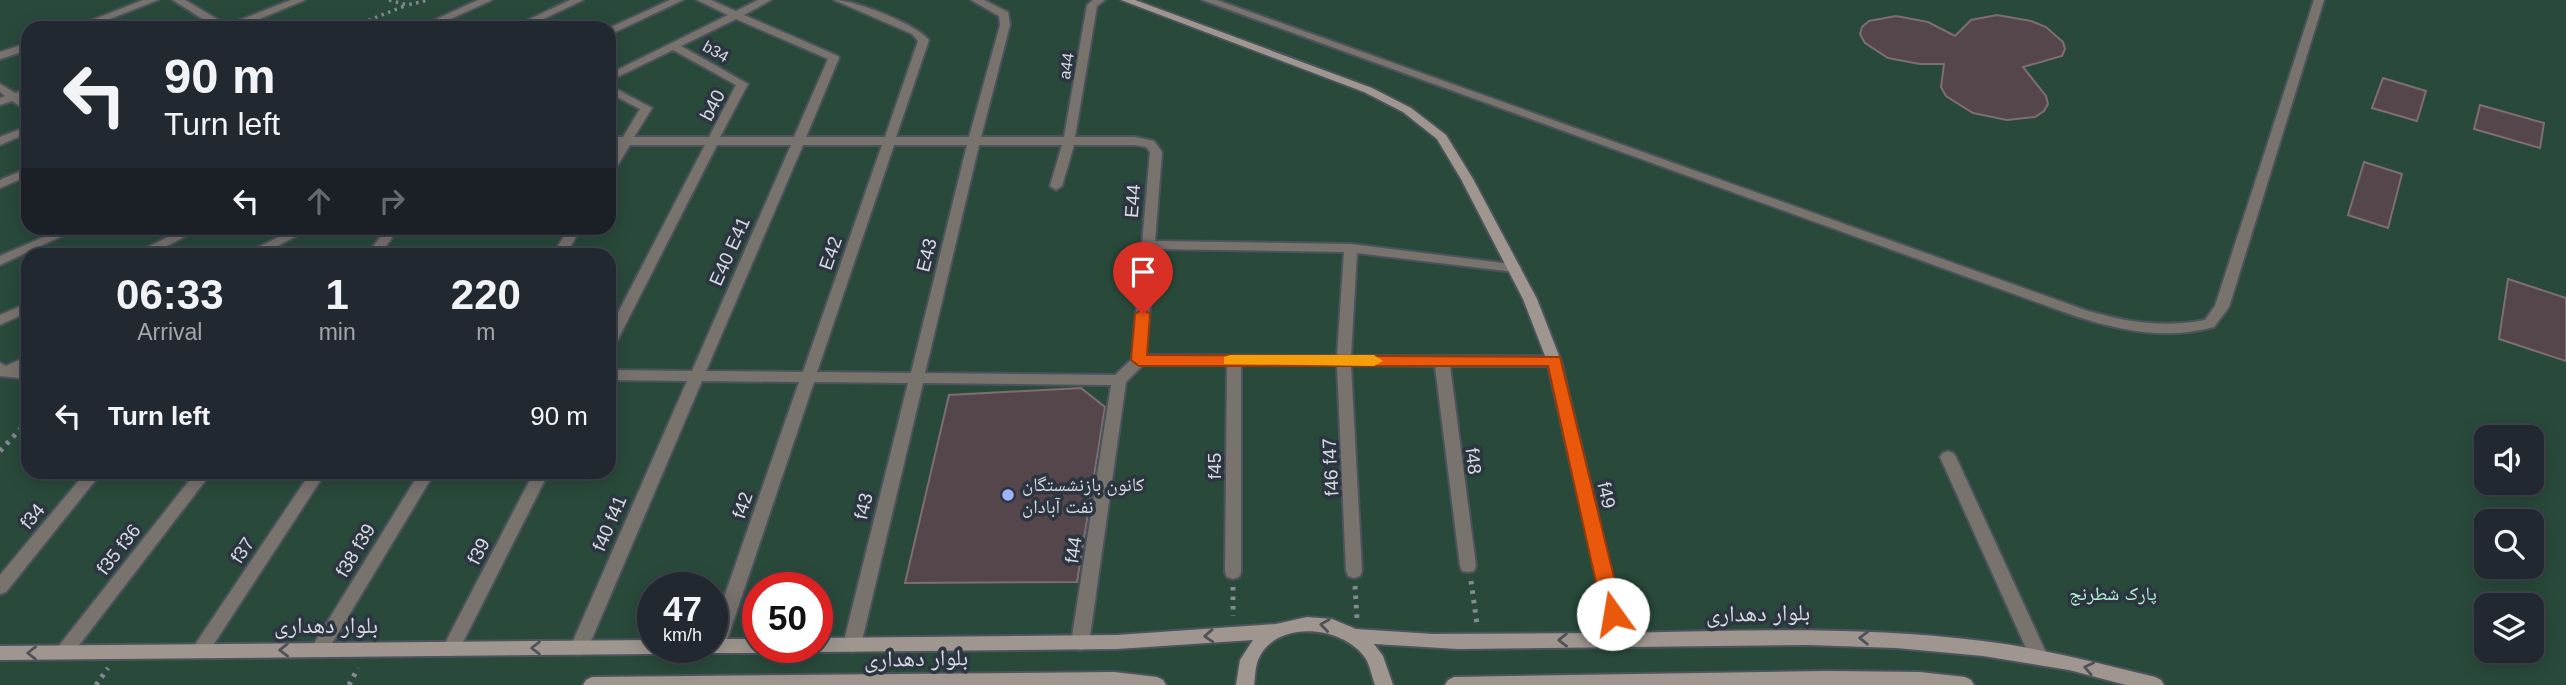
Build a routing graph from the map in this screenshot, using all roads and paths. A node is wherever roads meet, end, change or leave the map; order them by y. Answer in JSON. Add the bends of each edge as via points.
{"nodes":[{"id":1,"x":153,"y":0,"type":"edge"},
{"id":2,"x":177,"y":0,"type":"edge"},
{"id":3,"x":300,"y":0,"type":"edge"},
{"id":4,"x":389,"y":0,"type":"edge"},
{"id":5,"x":429,"y":0,"type":"edge"},
{"id":6,"x":487,"y":0,"type":"edge"},
{"id":7,"x":578,"y":0,"type":"edge"},
{"id":8,"x":678,"y":0,"type":"edge"},
{"id":9,"x":702,"y":0,"type":"edge"},
{"id":10,"x":766,"y":0,"type":"edge"},
{"id":11,"x":839,"y":0,"type":"edge"},
{"id":12,"x":976,"y":0,"type":"edge"},
{"id":13,"x":1100,"y":0,"type":"edge"},
{"id":14,"x":1126,"y":0,"type":"edge"},
{"id":15,"x":1207,"y":0,"type":"edge"},
{"id":16,"x":2319,"y":0,"type":"edge"},
{"id":17,"x":407,"y":5,"type":"junction"},
{"id":18,"x":735,"y":15,"type":"junction"},
{"id":19,"x":96,"y":21,"type":"edge"},
{"id":20,"x":212,"y":21,"type":"edge"},
{"id":21,"x":245,"y":21,"type":"edge"},
{"id":22,"x":367,"y":21,"type":"edge"},
{"id":23,"x":439,"y":21,"type":"edge"},
{"id":24,"x":532,"y":21,"type":"edge"},
{"id":25,"x":616,"y":29,"type":"edge"},
{"id":26,"x":673,"y":46,"type":"junction"},
{"id":27,"x":21,"y":48,"type":"edge"},
{"id":28,"x":0,"y":56,"type":"edge"},
{"id":29,"x":616,"y":74,"type":"edge"},
{"id":30,"x":742,"y":85,"type":"joint"},
{"id":31,"x":0,"y":87,"type":"edge"},
{"id":32,"x":616,"y":92,"type":"edge"},
{"id":33,"x":21,"y":94,"type":"edge"},
{"id":34,"x":13,"y":97,"type":"junction"},
{"id":35,"x":0,"y":102,"type":"edge"},
{"id":36,"x":21,"y":103,"type":"edge"},
{"id":37,"x":21,"y":132,"type":"edge"},
{"id":38,"x":0,"y":141,"type":"edge"},
{"id":39,"x":616,"y":141,"type":"edge"},
{"id":40,"x":626,"y":141,"type":"junction"},
{"id":41,"x":713,"y":141,"type":"junction"},
{"id":42,"x":798,"y":141,"type":"junction"},
{"id":43,"x":889,"y":141,"type":"junction"},
{"id":44,"x":974,"y":141,"type":"junction"},
{"id":45,"x":1069,"y":141,"type":"junction"},
{"id":46,"x":616,"y":158,"type":"edge"},
{"id":47,"x":21,"y":175,"type":"edge"},
{"id":48,"x":0,"y":184,"type":"edge"},
{"id":49,"x":1056,"y":186,"type":"dead end"},
{"id":50,"x":58,"y":235,"type":"edge"},
{"id":51,"x":180,"y":235,"type":"edge"},
{"id":52,"x":290,"y":235,"type":"edge"},
{"id":53,"x":1148,"y":245,"type":"junction"},
{"id":54,"x":29,"y":248,"type":"edge"},
{"id":55,"x":153,"y":248,"type":"edge"},
{"id":56,"x":264,"y":248,"type":"edge"},
{"id":57,"x":1351,"y":248,"type":"junction"},
{"id":58,"x":21,"y":252,"type":"edge"},
{"id":59,"x":0,"y":261,"type":"edge"},
{"id":60,"x":1514,"y":268,"type":"junction"},
{"id":61,"x":21,"y":310,"type":"edge"},
{"id":62,"x":0,"y":320,"type":"edge"},
{"id":63,"x":616,"y":329,"type":"edge"},
{"id":64,"x":1139,"y":360,"type":"junction"},
{"id":65,"x":1234,"y":360,"type":"junction"},
{"id":66,"x":1344,"y":361,"type":"junction"},
{"id":67,"x":1442,"y":361,"type":"junction"},
{"id":68,"x":1554,"y":361,"type":"junction"},
{"id":69,"x":21,"y":363,"type":"edge"},
{"id":70,"x":2,"y":370,"type":"edge"},
{"id":71,"x":21,"y":373,"type":"edge"},
{"id":72,"x":616,"y":375,"type":"edge"},
{"id":73,"x":695,"y":376,"type":"junction"},
{"id":74,"x":808,"y":377,"type":"junction"},
{"id":75,"x":915,"y":378,"type":"junction"},
{"id":76,"x":1119,"y":380,"type":"junction"},
{"id":77,"x":21,"y":428,"type":"edge"},
{"id":78,"x":0,"y":451,"type":"edge"},
{"id":79,"x":1948,"y":457,"type":"dead end"},
{"id":80,"x":89,"y":479,"type":"edge"},
{"id":81,"x":200,"y":479,"type":"edge"},
{"id":82,"x":314,"y":479,"type":"edge"},
{"id":83,"x":424,"y":479,"type":"edge"},
{"id":84,"x":538,"y":479,"type":"edge"},
{"id":85,"x":1468,"y":566,"type":"joint"},
{"id":86,"x":1354,"y":571,"type":"joint"},
{"id":87,"x":1233,"y":572,"type":"joint"},
{"id":88,"x":0,"y":587,"type":"edge"},
{"id":89,"x":728,"y":606,"type":"edge"},
{"id":90,"x":1277,"y":631,"type":"junction"},
{"id":91,"x":1233,"y":634,"type":"junction"},
{"id":92,"x":1357,"y":636,"type":"junction"},
{"id":93,"x":1619,"y":639,"type":"junction"},
{"id":94,"x":1479,"y":642,"type":"junction"},
{"id":95,"x":1080,"y":643,"type":"junction"},
{"id":96,"x":833,"y":645,"type":"edge"},
{"id":97,"x":852,"y":645,"type":"junction"},
{"id":98,"x":637,"y":647,"type":"edge"},
{"id":99,"x":579,"y":648,"type":"junction"},
{"id":100,"x":451,"y":649,"type":"junction"},
{"id":101,"x":319,"y":650,"type":"junction"},
{"id":102,"x":200,"y":651,"type":"junction"},
{"id":103,"x":64,"y":652,"type":"junction"},
{"id":104,"x":0,"y":653,"type":"edge"},
{"id":105,"x":2039,"y":657,"type":"junction"},
{"id":106,"x":592,"y":685,"type":"edge"},
{"id":107,"x":1157,"y":685,"type":"edge"},
{"id":108,"x":1245,"y":685,"type":"edge"},
{"id":109,"x":1384,"y":685,"type":"edge"},
{"id":110,"x":1454,"y":685,"type":"edge"},
{"id":111,"x":1965,"y":685,"type":"edge"},
{"id":112,"x":2155,"y":685,"type":"edge"}],
"edges":[{"from":1,"to":19,"type":"street"},
{"from":2,"to":20,"type":"street"},
{"from":3,"to":21,"type":"street"},
{"from":4,"to":17,"type":"path"},
{"from":5,"to":17,"type":"path"},
{"from":6,"to":23,"type":"street"},
{"from":7,"to":24,"type":"street"},
{"from":8,"to":25,"type":"street"},
{"from":9,"to":18,"type":"street"},
{"from":10,"to":18,"type":"street","name":"b34"},
{"from":11,"to":43,"type":"street","name":"E42","via":[[916,32],[924,40]]},
{"from":12,"to":44,"type":"street","name":"E43","via":[[1004,14],[1005,25]]},
{"from":13,"to":45,"type":"street","name":"a44","via":[[1092,5]]},
{"from":14,"to":60,"type":"main road","name":"f49","via":[[1368,90],[1407,110],[1441,137]]},
{"from":15,"to":16,"type":"street","via":[[2068,309],[2120,326],[2151,330],[2209,324],[2222,307]]},
{"from":17,"to":22,"type":"path"},
{"from":18,"to":26,"type":"street","name":"b34"},
{"from":18,"to":42,"type":"street","name":"E40 E41","via":[[834,58]]},
{"from":26,"to":29,"type":"street","name":"b34"},
{"from":26,"to":30,"type":"street","name":"b34"},
{"from":27,"to":28,"type":"street"},
{"from":30,"to":41,"type":"street","name":"b40"},
{"from":31,"to":34,"type":"street"},
{"from":32,"to":40,"type":"street","via":[[646,108]]},
{"from":33,"to":34,"type":"street"},
{"from":34,"to":35,"type":"street"},
{"from":34,"to":36,"type":"street"},
{"from":37,"to":38,"type":"street"},
{"from":39,"to":40,"type":"street"},
{"from":40,"to":41,"type":"street"},
{"from":40,"to":46,"type":"street"},
{"from":41,"to":42,"type":"street"},
{"from":41,"to":63,"type":"street","name":"b40"},
{"from":42,"to":43,"type":"street"},
{"from":42,"to":73,"type":"street","name":"E40 E41"},
{"from":43,"to":44,"type":"street"},
{"from":43,"to":74,"type":"street","name":"E42"},
{"from":44,"to":45,"type":"street"},
{"from":44,"to":75,"type":"street","name":"E43"},
{"from":45,"to":49,"type":"street","name":"a44"},
{"from":45,"to":53,"type":"street","name":"E44","via":[[1150,144],[1156,152]]},
{"from":47,"to":48,"type":"street"},
{"from":50,"to":54,"type":"street"},
{"from":51,"to":55,"type":"street"},
{"from":52,"to":56,"type":"street"},
{"from":53,"to":57,"type":"street"},
{"from":53,"to":64,"type":"street","name":"E44"},
{"from":57,"to":60,"type":"street"},
{"from":57,"to":66,"type":"street","name":"f46 f47"},
{"from":58,"to":59,"type":"street"},
{"from":60,"to":68,"type":"main road","name":"f49"},
{"from":61,"to":62,"type":"street"},
{"from":64,"to":65,"type":"street"},
{"from":64,"to":76,"type":"street"},
{"from":65,"to":66,"type":"street"},
{"from":65,"to":87,"type":"street","name":"f45"},
{"from":66,"to":67,"type":"street"},
{"from":66,"to":86,"type":"street","name":"f46 f47"},
{"from":67,"to":68,"type":"street"},
{"from":67,"to":85,"type":"street","name":"f48"},
{"from":68,"to":93,"type":"main road","name":"f49"},
{"from":69,"to":70,"type":"street"},
{"from":70,"to":71,"type":"street"},
{"from":72,"to":73,"type":"street"},
{"from":73,"to":74,"type":"street"},
{"from":73,"to":99,"type":"street","name":"f40 f41"},
{"from":74,"to":75,"type":"street"},
{"from":74,"to":89,"type":"street","name":"f42"},
{"from":75,"to":76,"type":"street"},
{"from":75,"to":97,"type":"street","name":"f43"},
{"from":76,"to":95,"type":"street","name":"f44"},
{"from":77,"to":78,"type":"path"},
{"from":79,"to":105,"type":"street"},
{"from":80,"to":88,"type":"street","name":"f34"},
{"from":81,"to":103,"type":"street","name":"f35 f36"},
{"from":82,"to":102,"type":"street","name":"f37"},
{"from":83,"to":101,"type":"street","name":"f38 f39"},
{"from":84,"to":100,"type":"street","name":"f39"},
{"from":85,"to":94,"type":"path"},
{"from":86,"to":92,"type":"path"},
{"from":87,"to":91,"type":"path"},
{"from":90,"to":91,"type":"main road","name":"بلوار دهداری"},
{"from":92,"to":90,"type":"main road","name":"بلوار دهداری","one_way":true,"via":[[1318,623]]},
{"from":90,"to":108,"type":"main road","via":[[1261,642],[1250,658]]},
{"from":91,"to":95,"type":"main road","name":"بلوار دهداری","one_way":true},
{"from":92,"to":94,"type":"main road","name":"بلوار دهداری"},
{"from":92,"to":109,"type":"main road","via":[[1372,649]]},
{"from":93,"to":94,"type":"main road","name":"بلوار دهداری","one_way":true},
{"from":105,"to":93,"type":"main road","name":"بلوار دهداری","one_way":true,"via":[[1908,639]]},
{"from":95,"to":97,"type":"main road","name":"بلوار دهداری"},
{"from":96,"to":97,"type":"main road","name":"بلوار دهداری"},
{"from":98,"to":99,"type":"main road","name":"بلوار دهداری"},
{"from":99,"to":100,"type":"main road","name":"بلوار دهداری","one_way":true},
{"from":100,"to":101,"type":"main road","name":"بلوار دهداری"},
{"from":101,"to":102,"type":"main road","name":"بلوار دهداری","one_way":true},
{"from":102,"to":103,"type":"main road","name":"بلوار دهداری"},
{"from":103,"to":104,"type":"main road","name":"بلوار دهداری","one_way":true},
{"from":112,"to":105,"type":"main road","name":"بلوار دهداری","one_way":true},
{"from":106,"to":107,"type":"main road","name":"بلوار دهداری","via":[[1114,680]]},
{"from":110,"to":111,"type":"main road","via":[[1827,678]]}]}
